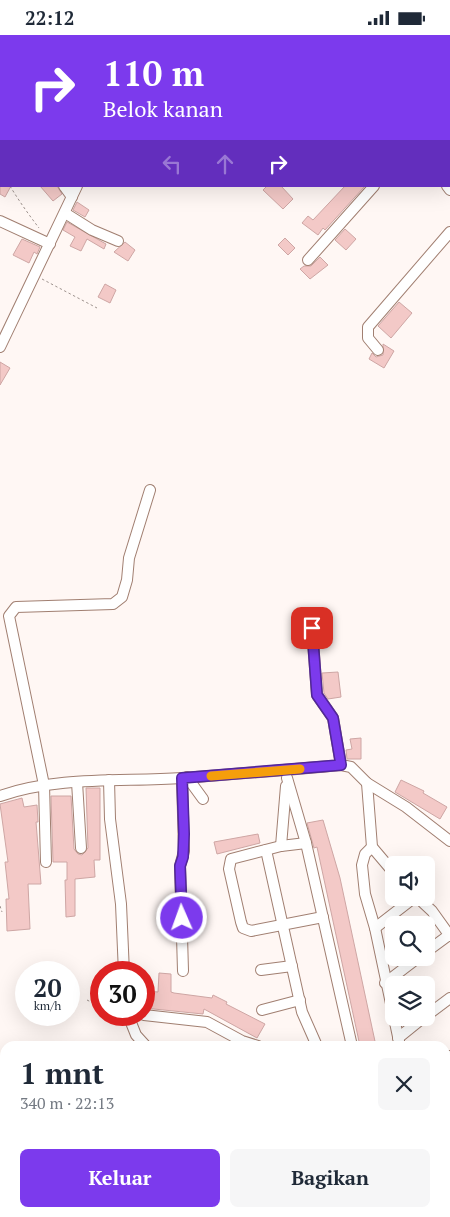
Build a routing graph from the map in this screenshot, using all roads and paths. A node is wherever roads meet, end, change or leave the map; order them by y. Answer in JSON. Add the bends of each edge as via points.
{"nodes":[{"id":1,"x":11,"y":187,"type":"edge"},
{"id":2,"x":65,"y":187,"type":"edge"},
{"id":3,"x":77,"y":187,"type":"edge"},
{"id":4,"x":373,"y":187,"type":"edge"},
{"id":5,"x":72,"y":197,"type":"junction"},
{"id":6,"x":65,"y":213,"type":"junction"},
{"id":7,"x":0,"y":221,"type":"edge"},
{"id":8,"x":450,"y":231,"type":"edge"},
{"id":9,"x":51,"y":241,"type":"junction"},
{"id":10,"x":118,"y":241,"type":"dead end"},
{"id":11,"x":308,"y":260,"type":"dead end"},
{"id":12,"x":35,"y":275,"type":"junction"},
{"id":13,"x":97,"y":308,"type":"dead end"},
{"id":14,"x":0,"y":347,"type":"edge"},
{"id":15,"x":378,"y":350,"type":"dead end"},
{"id":16,"x":150,"y":490,"type":"dead end"},
{"id":17,"x":312,"y":628,"type":"dead end"},
{"id":18,"x":341,"y":765,"type":"junction"},
{"id":19,"x":286,"y":774,"type":"junction"},
{"id":20,"x":185,"y":778,"type":"junction"},
{"id":21,"x":109,"y":780,"type":"junction"},
{"id":22,"x":77,"y":782,"type":"junction"},
{"id":23,"x":367,"y":783,"type":"junction"},
{"id":24,"x":44,"y":785,"type":"junction"},
{"id":25,"x":0,"y":796,"type":"edge"},
{"id":26,"x":204,"y":799,"type":"dead end"},
{"id":27,"x":450,"y":841,"type":"edge"},
{"id":28,"x":306,"y":843,"type":"junction"},
{"id":29,"x":280,"y":846,"type":"junction"},
{"id":30,"x":372,"y":847,"type":"junction"},
{"id":31,"x":81,"y":848,"type":"dead end"},
{"id":32,"x":266,"y":850,"type":"junction"},
{"id":33,"x":46,"y":862,"type":"dead end"},
{"id":34,"x":385,"y":862,"type":"edge"},
{"id":35,"x":0,"y":906,"type":"edge"},
{"id":36,"x":404,"y":906,"type":"edge"},
{"id":37,"x":426,"y":906,"type":"edge"},
{"id":38,"x":2,"y":912,"type":"dead end"},
{"id":39,"x":323,"y":917,"type":"junction"},
{"id":40,"x":283,"y":926,"type":"junction"},
{"id":41,"x":375,"y":928,"type":"junction"},
{"id":42,"x":450,"y":935,"type":"edge"},
{"id":43,"x":435,"y":946,"type":"edge"},
{"id":44,"x":123,"y":961,"type":"edge"},
{"id":45,"x":292,"y":966,"type":"junction"},
{"id":46,"x":407,"y":966,"type":"edge"},
{"id":47,"x":261,"y":969,"type":"dead end"},
{"id":48,"x":183,"y":971,"type":"dead end"},
{"id":49,"x":394,"y":976,"type":"edge"},
{"id":50,"x":385,"y":983,"type":"edge"},
{"id":51,"x":450,"y":998,"type":"edge"},
{"id":52,"x":87,"y":1000,"type":"dead end"},
{"id":53,"x":300,"y":1001,"type":"junction"},
{"id":54,"x":90,"y":1002,"type":"edge"},
{"id":55,"x":435,"y":1009,"type":"edge"},
{"id":56,"x":262,"y":1010,"type":"dead end"},
{"id":57,"x":155,"y":1016,"type":"edge"},
{"id":58,"x":132,"y":1026,"type":"edge"},
{"id":59,"x":395,"y":1026,"type":"edge"},
{"id":60,"x":416,"y":1026,"type":"edge"},
{"id":61,"x":141,"y":1041,"type":"edge"},
{"id":62,"x":242,"y":1041,"type":"edge"},
{"id":63,"x":314,"y":1041,"type":"edge"},
{"id":64,"x":351,"y":1041,"type":"edge"},
{"id":65,"x":399,"y":1041,"type":"edge"},
{"id":66,"x":400,"y":1041,"type":"edge"}],
"edges":[{"from":1,"to":9,"type":"path"},
{"from":2,"to":5,"type":"street"},
{"from":3,"to":5,"type":"street"},
{"from":4,"to":11,"type":"street"},
{"from":5,"to":6,"type":"street"},
{"from":6,"to":9,"type":"street"},
{"from":6,"to":10,"type":"street"},
{"from":7,"to":9,"type":"street"},
{"from":8,"to":15,"type":"street","via":[[368,327],[368,338]]},
{"from":9,"to":12,"type":"street"},
{"from":12,"to":13,"type":"path"},
{"from":12,"to":14,"type":"street"},
{"from":16,"to":24,"type":"street","via":[[129,557],[122,597],[113,604],[16,607],[9,616]]},
{"from":17,"to":18,"type":"street","via":[[317,695],[333,718]]},
{"from":18,"to":19,"type":"street"},
{"from":18,"to":23,"type":"street","via":[[351,767]]},
{"from":19,"to":20,"type":"street"},
{"from":19,"to":28,"type":"street"},
{"from":19,"to":29,"type":"street"},
{"from":20,"to":21,"type":"street"},
{"from":20,"to":26,"type":"street"},
{"from":20,"to":48,"type":"street","via":[[180,866]]},
{"from":21,"to":22,"type":"street"},
{"from":21,"to":44,"type":"street"},
{"from":22,"to":24,"type":"street"},
{"from":22,"to":31,"type":"street"},
{"from":23,"to":27,"type":"street","via":[[406,807]]},
{"from":23,"to":30,"type":"street"},
{"from":24,"to":25,"type":"street"},
{"from":24,"to":33,"type":"street"},
{"from":28,"to":29,"type":"street"},
{"from":28,"to":39,"type":"street"},
{"from":29,"to":32,"type":"street"},
{"from":30,"to":34,"type":"street"},
{"from":30,"to":41,"type":"street","via":[[365,854],[362,875]]},
{"from":32,"to":40,"type":"street"},
{"from":32,"to":40,"type":"street","via":[[235,857],[228,869],[243,928],[251,931]]},
{"from":35,"to":38,"type":"path"},
{"from":36,"to":41,"type":"street"},
{"from":37,"to":42,"type":"street"},
{"from":39,"to":40,"type":"street"},
{"from":39,"to":64,"type":"street"},
{"from":40,"to":45,"type":"street"},
{"from":41,"to":50,"type":"street"},
{"from":42,"to":43,"type":"street"},
{"from":45,"to":47,"type":"street"},
{"from":45,"to":53,"type":"street"},
{"from":46,"to":49,"type":"street"},
{"from":51,"to":55,"type":"street"},
{"from":52,"to":54,"type":"path"},
{"from":53,"to":56,"type":"street"},
{"from":53,"to":63,"type":"street"},
{"from":57,"to":62,"type":"street","via":[[207,1022]]},
{"from":58,"to":61,"type":"street"},
{"from":59,"to":65,"type":"street"},
{"from":60,"to":66,"type":"street"}]}
